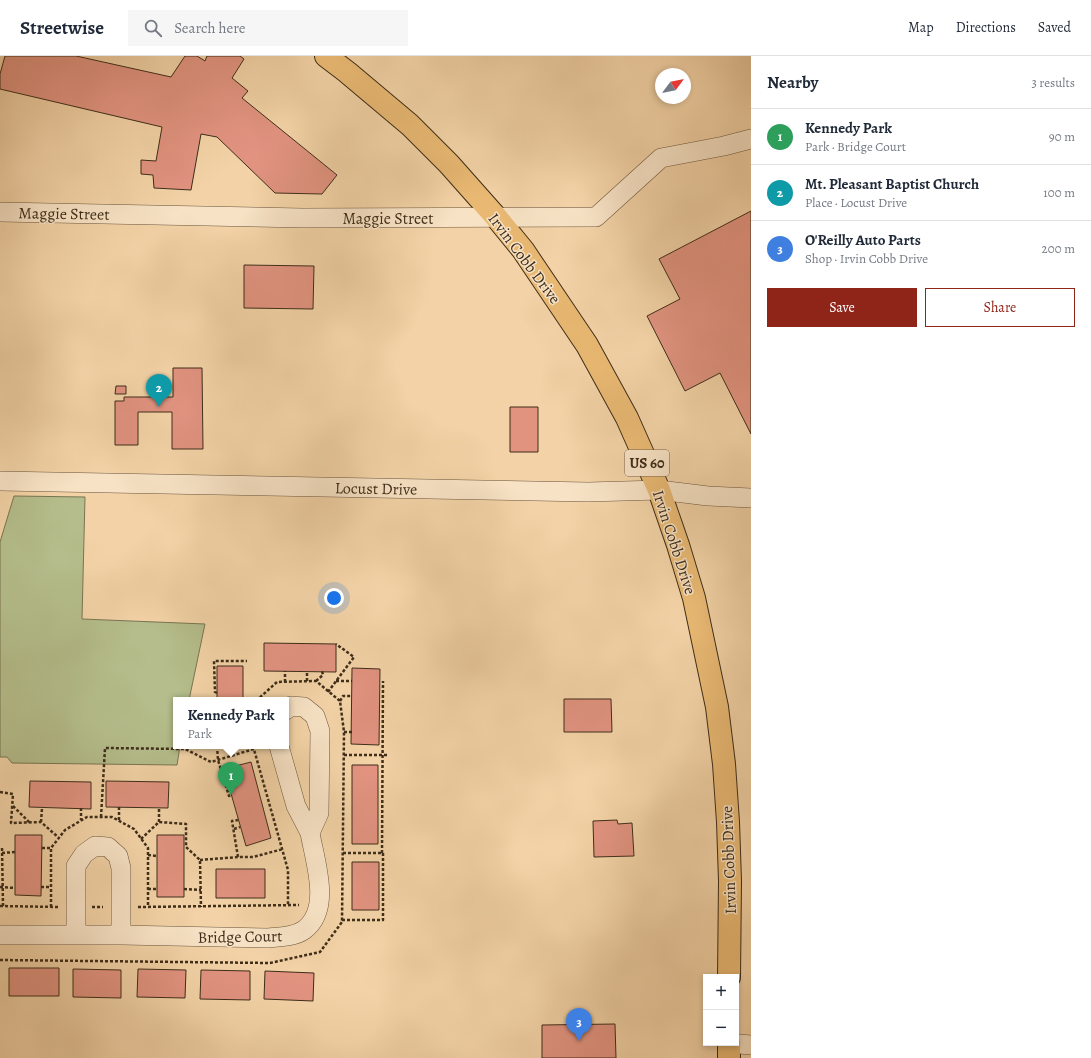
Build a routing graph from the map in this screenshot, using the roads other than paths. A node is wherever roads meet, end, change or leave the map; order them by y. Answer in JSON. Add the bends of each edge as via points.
{"nodes":[{"id":1,"x":326,"y":56,"type":"edge"},
{"id":2,"x":751,"y":139,"type":"edge"},
{"id":3,"x":0,"y":212,"type":"edge"},
{"id":4,"x":496,"y":217,"type":"junction"},
{"id":5,"x":0,"y":481,"type":"edge"},
{"id":6,"x":659,"y":490,"type":"junction"},
{"id":7,"x":751,"y":498,"type":"edge"},
{"id":8,"x":289,"y":708,"type":"edge"},
{"id":9,"x":280,"y":749,"type":"edge"},
{"id":10,"x":310,"y":833,"type":"junction"},
{"id":11,"x":76,"y":934,"type":"junction"},
{"id":12,"x":0,"y":935,"type":"edge"},
{"id":13,"x":121,"y":935,"type":"junction"},
{"id":14,"x":730,"y":974,"type":"edge"},
{"id":15,"x":739,"y":1044,"type":"edge"},
{"id":16,"x":751,"y":1045,"type":"edge"},
{"id":17,"x":729,"y":1046,"type":"edge"},
{"id":18,"x":729,"y":1058,"type":"edge"}],
"edges":[{"from":1,"to":4,"type":"main road","name":"Irvin Cobb Drive","number":"US 60","via":[[410,125],[450,164]]},
{"from":2,"to":4,"type":"street","name":"Maggie Street","via":[[661,158],[596,217]]},
{"from":3,"to":4,"type":"street","name":"Maggie Street","via":[[302,218]]},
{"from":4,"to":6,"type":"main road","name":"Irvin Cobb Drive","number":"US 60","via":[[523,250],[587,345],[627,418]]},
{"from":5,"to":6,"type":"street","name":"Locust Drive","via":[[580,492]]},
{"from":6,"to":7,"type":"street","name":"Locust Drive"},
{"from":6,"to":14,"type":"main road","name":"Irvin Cobb Drive","number":"US 60","via":[[694,598],[717,707],[728,822]]},
{"from":8,"to":10,"type":"street","via":[[304,707],[314,716],[320,731],[318,813]]},
{"from":9,"to":10,"type":"street","name":"Bridge Court","via":[[296,806]]},
{"from":10,"to":13,"type":"street","name":"Bridge Court","via":[[320,899],[314,918],[303,930],[287,937],[268,938]]},
{"from":11,"to":12,"type":"street","name":"Bridge Court"},
{"from":11,"to":13,"type":"street","name":"Bridge Court"},
{"from":11,"to":13,"type":"street","via":[[76,866],[84,854],[95,846],[108,847],[118,856],[121,868]]},
{"from":15,"to":16,"type":"street"},
{"from":17,"to":18,"type":"main road"}]}
